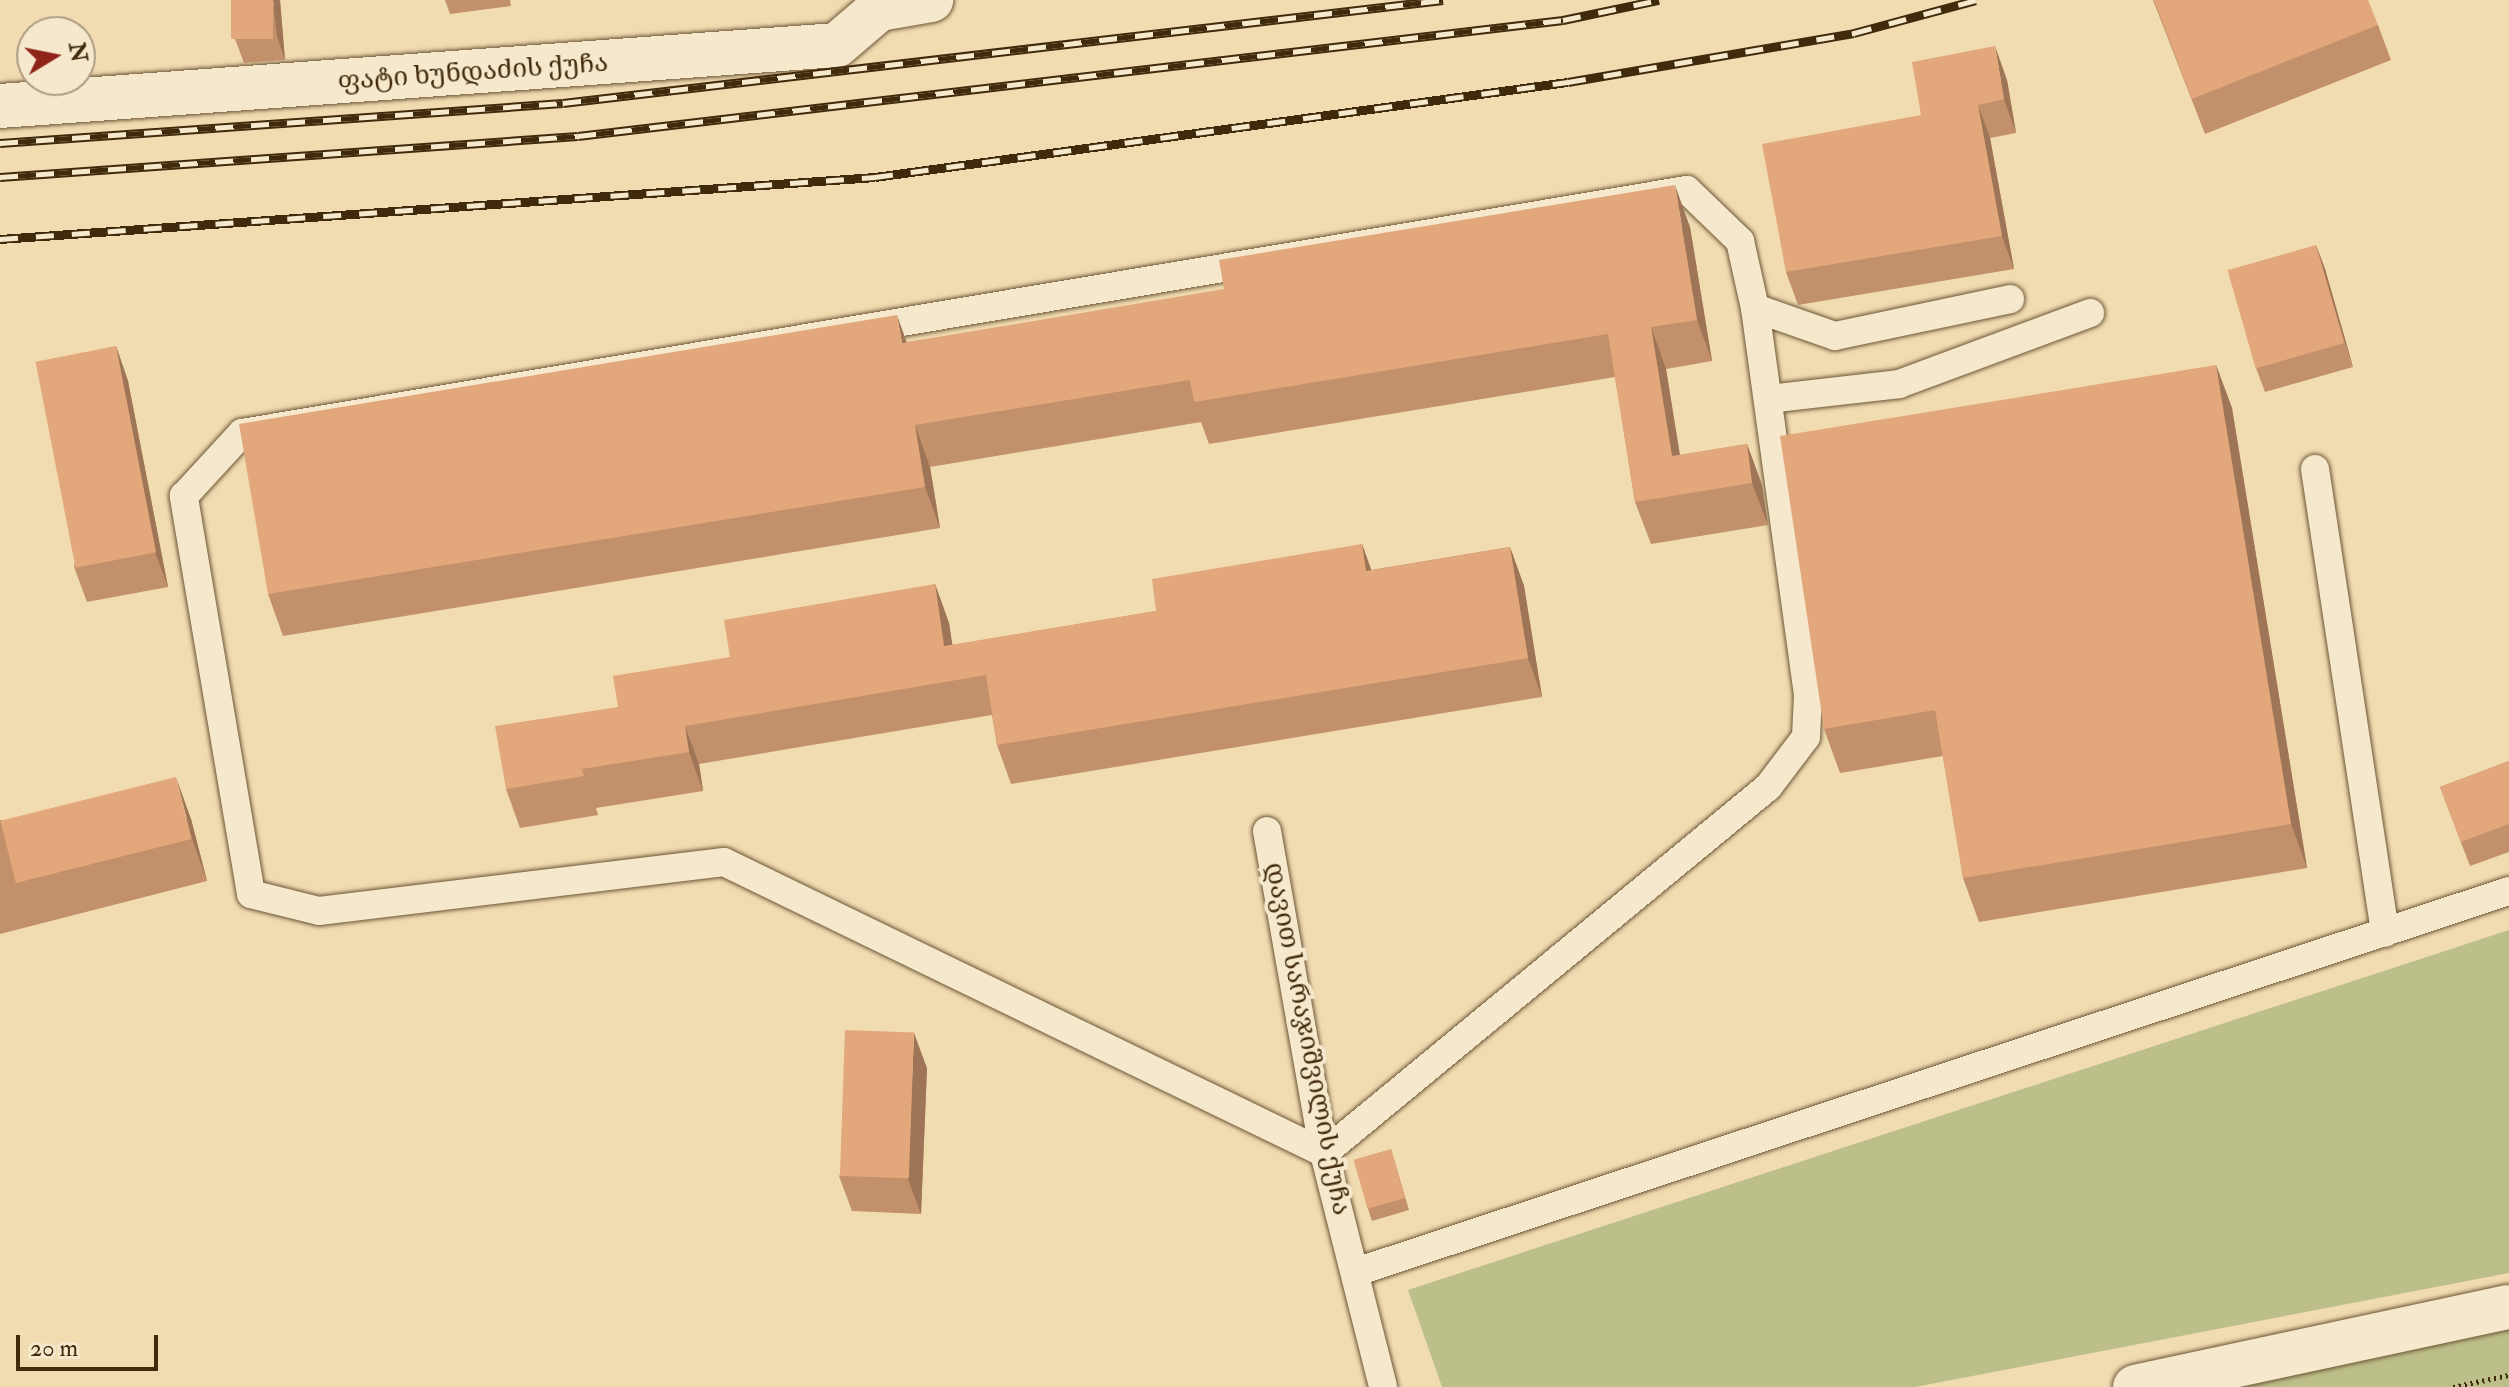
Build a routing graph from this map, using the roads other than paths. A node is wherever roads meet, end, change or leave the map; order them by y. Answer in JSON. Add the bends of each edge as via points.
{"nodes":[{"id":1,"x":931,"y":0,"type":"edge"},
{"id":2,"x":876,"y":4,"type":"edge"},
{"id":3,"x":0,"y":106,"type":"edge"},
{"id":4,"x":2010,"y":299,"type":"dead end"},
{"id":5,"x":1755,"y":308,"type":"junction"},
{"id":6,"x":2090,"y":313,"type":"dead end"},
{"id":7,"x":1768,"y":399,"type":"junction"},
{"id":8,"x":2315,"y":469,"type":"dead end"},
{"id":9,"x":1267,"y":831,"type":"dead end"},
{"id":10,"x":2509,"y":891,"type":"edge"},
{"id":11,"x":2385,"y":933,"type":"junction"},
{"id":12,"x":1324,"y":1153,"type":"junction"},
{"id":13,"x":1356,"y":1272,"type":"junction"},
{"id":14,"x":2509,"y":1307,"type":"edge"},
{"id":15,"x":1383,"y":1387,"type":"edge"},
{"id":16,"x":2135,"y":1387,"type":"edge"}],
"edges":[{"from":1,"to":2,"type":"street","name":"ფატი ხუნდაძის ქუჩა"},
{"from":2,"to":3,"type":"street","name":"ფატი ხუნდაძის ქუჩა","via":[[837,45]]},
{"from":4,"to":5,"type":"lane","via":[[1835,336]]},
{"from":5,"to":7,"type":"lane"},
{"from":5,"to":12,"type":"lane","via":[[1740,241],[1687,190],[242,433],[184,496],[251,894],[319,911],[724,862]]},
{"from":6,"to":7,"type":"lane","via":[[1899,384]]},
{"from":7,"to":12,"type":"lane","via":[[1808,695],[1806,737],[1768,787]]},
{"from":8,"to":11,"type":"lane"},
{"from":9,"to":12,"type":"lane","name":"დავით სარაჯიშვილის ქუჩა"},
{"from":10,"to":11,"type":"lane"},
{"from":11,"to":13,"type":"lane"},
{"from":12,"to":13,"type":"lane","name":"დავით სარაჯიშვილის ქუჩა"},
{"from":13,"to":15,"type":"lane","name":"დავით სარაჯიშვილის ქუჩა"},
{"from":14,"to":16,"type":"street"}]}
